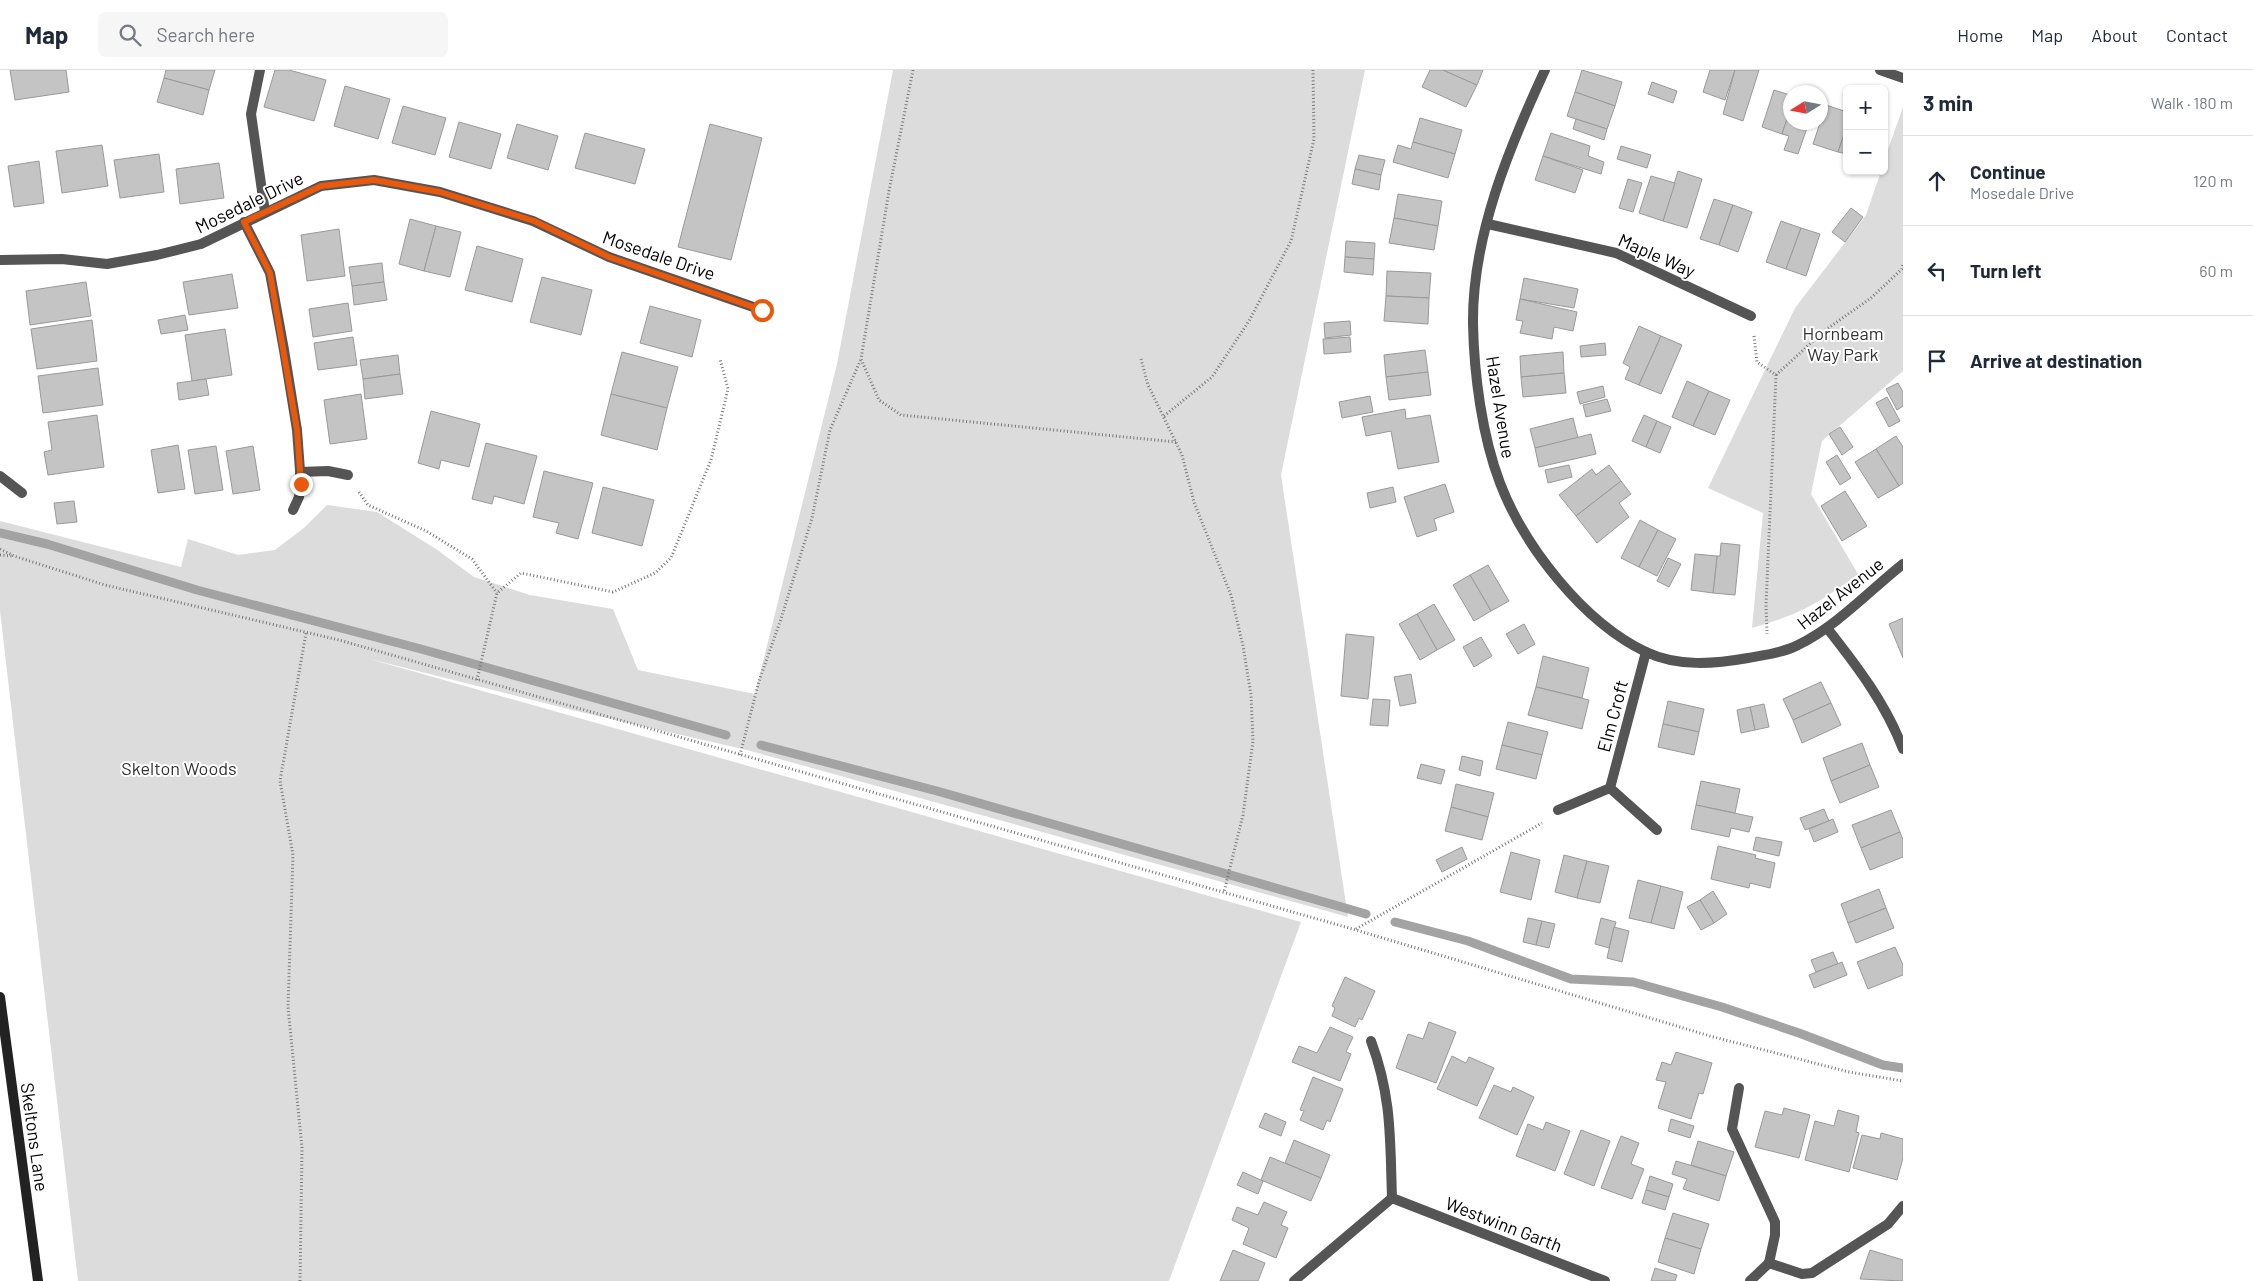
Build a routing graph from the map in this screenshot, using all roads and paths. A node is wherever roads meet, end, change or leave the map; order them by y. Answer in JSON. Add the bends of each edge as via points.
{"nodes":[{"id":1,"x":260,"y":70,"type":"edge"},
{"id":2,"x":913,"y":70,"type":"edge"},
{"id":3,"x":1313,"y":70,"type":"edge"},
{"id":4,"x":1545,"y":70,"type":"edge"},
{"id":5,"x":1880,"y":70,"type":"edge"},
{"id":6,"x":1903,"y":78,"type":"edge"},
{"id":7,"x":265,"y":212,"type":"junction"},
{"id":8,"x":244,"y":222,"type":"junction"},
{"id":9,"x":1488,"y":224,"type":"junction"},
{"id":10,"x":0,"y":260,"type":"edge"},
{"id":11,"x":1903,"y":263,"type":"edge"},
{"id":12,"x":1902,"y":269,"type":"edge"},
{"id":13,"x":762,"y":310,"type":"dead end"},
{"id":14,"x":1751,"y":316,"type":"joint"},
{"id":15,"x":720,"y":359,"type":"dead end"},
{"id":16,"x":861,"y":359,"type":"junction"},
{"id":17,"x":1140,"y":360,"type":"dead end"},
{"id":18,"x":1776,"y":375,"type":"junction"},
{"id":19,"x":1164,"y":416,"type":"junction"},
{"id":20,"x":1176,"y":442,"type":"junction"},
{"id":21,"x":300,"y":472,"type":"junction"},
{"id":22,"x":348,"y":475,"type":"joint"},
{"id":23,"x":0,"y":476,"type":"edge"},
{"id":24,"x":22,"y":494,"type":"dead end"},
{"id":25,"x":293,"y":510,"type":"dead end"},
{"id":26,"x":0,"y":549,"type":"edge"},
{"id":27,"x":0,"y":555,"type":"edge"},
{"id":28,"x":14,"y":556,"type":"junction"},
{"id":29,"x":1903,"y":564,"type":"edge"},
{"id":30,"x":497,"y":593,"type":"junction"},
{"id":31,"x":1827,"y":628,"type":"junction"},
{"id":32,"x":306,"y":632,"type":"junction"},
{"id":33,"x":1646,"y":652,"type":"junction"},
{"id":34,"x":1768,"y":655,"type":"junction"},
{"id":35,"x":477,"y":680,"type":"junction"},
{"id":36,"x":1903,"y":749,"type":"edge"},
{"id":37,"x":740,"y":754,"type":"junction"},
{"id":38,"x":1610,"y":788,"type":"junction"},
{"id":39,"x":1558,"y":810,"type":"joint"},
{"id":40,"x":1657,"y":830,"type":"dead end"},
{"id":41,"x":1224,"y":892,"type":"junction"},
{"id":42,"x":1356,"y":930,"type":"junction"},
{"id":43,"x":0,"y":997,"type":"edge"},
{"id":44,"x":1371,"y":1041,"type":"dead end"},
{"id":45,"x":1903,"y":1081,"type":"edge"},
{"id":46,"x":1739,"y":1088,"type":"dead end"},
{"id":47,"x":1392,"y":1198,"type":"junction"},
{"id":48,"x":1903,"y":1206,"type":"edge"},
{"id":49,"x":1769,"y":1263,"type":"junction"},
{"id":50,"x":38,"y":1281,"type":"edge"},
{"id":51,"x":300,"y":1281,"type":"edge"},
{"id":52,"x":1294,"y":1281,"type":"edge"},
{"id":53,"x":1605,"y":1281,"type":"edge"},
{"id":54,"x":1750,"y":1281,"type":"edge"}],
"edges":[{"from":1,"to":7,"type":"street","via":[[251,114]]},
{"from":2,"to":16,"type":"path"},
{"from":3,"to":19,"type":"path","via":[[1314,139],[1291,241],[1249,321],[1212,377]]},
{"from":4,"to":9,"type":"street","name":"Hazel Avenue","via":[[1518,130]]},
{"from":5,"to":6,"type":"street"},
{"from":7,"to":8,"type":"street","name":"Mosedale Drive"},
{"from":7,"to":13,"type":"street","name":"Mosedale Drive","via":[[321,186],[374,180],[440,192],[534,221],[609,257]]},
{"from":8,"to":10,"type":"street","name":"Mosedale Drive","via":[[201,244],[107,264],[62,259]]},
{"from":8,"to":21,"type":"street","via":[[270,273],[297,430]]},
{"from":9,"to":14,"type":"street","name":"Maple Way","via":[[1616,253]]},
{"from":9,"to":33,"type":"street","name":"Hazel Avenue","via":[[1478,269],[1473,323],[1484,422],[1489,451],[1500,483],[1532,545],[1557,579],[1584,607]]},
{"from":11,"to":12,"type":"path"},
{"from":12,"to":18,"type":"path","via":[[1871,298],[1824,331]]},
{"from":14,"to":18,"type":"path","via":[[1757,362]]},
{"from":15,"to":30,"type":"path","via":[[728,389],[711,460],[670,558],[655,573],[614,592],[522,573]]},
{"from":16,"to":20,"type":"path","via":[[879,400],[901,415]]},
{"from":16,"to":37,"type":"path","via":[[830,430],[812,518],[782,619],[758,680]]},
{"from":17,"to":19,"type":"path"},
{"from":18,"to":34,"type":"path","via":[[1766,605]]},
{"from":19,"to":20,"type":"path"},
{"from":20,"to":41,"type":"path","via":[[1194,502],[1231,595],[1251,695],[1253,741],[1243,815]]},
{"from":21,"to":22,"type":"street","via":[[328,471]]},
{"from":21,"to":25,"type":"street","via":[[299,497]]},
{"from":22,"to":30,"type":"path","via":[[368,505],[426,531],[472,560]]},
{"from":23,"to":24,"type":"street"},
{"from":26,"to":28,"type":"path"},
{"from":27,"to":28,"type":"path"},
{"from":28,"to":32,"type":"path","via":[[105,585]]},
{"from":29,"to":31,"type":"street","name":"Hazel Avenue"},
{"from":30,"to":35,"type":"path"},
{"from":31,"to":34,"type":"street","name":"Hazel Avenue","via":[[1797,646]]},
{"from":31,"to":36,"type":"street","via":[[1867,680],[1897,732]]},
{"from":32,"to":35,"type":"path"},
{"from":32,"to":51,"type":"path","via":[[280,781],[293,855],[288,1007],[302,1148]]},
{"from":33,"to":34,"type":"street","name":"Hazel Avenue","via":[[1683,663],[1718,664]]},
{"from":33,"to":38,"type":"street","name":"Elm Croft"},
{"from":35,"to":37,"type":"path"},
{"from":37,"to":41,"type":"path"},
{"from":38,"to":39,"type":"street"},
{"from":38,"to":40,"type":"street"},
{"from":39,"to":42,"type":"path","via":[[1541,824]]},
{"from":41,"to":42,"type":"path"},
{"from":42,"to":45,"type":"path","via":[[1710,1036],[1849,1072]]},
{"from":43,"to":50,"type":"street","name":"Skeltons Lane"},
{"from":44,"to":47,"type":"street","via":[[1382,1070],[1389,1106]]},
{"from":46,"to":49,"type":"street","via":[[1732,1128],[1774,1222],[1775,1235]]},
{"from":47,"to":52,"type":"street"},
{"from":47,"to":53,"type":"street","name":"Westwinn Garth"},
{"from":48,"to":49,"type":"street","via":[[1888,1224],[1812,1273],[1802,1274]]},
{"from":49,"to":54,"type":"street"}]}
